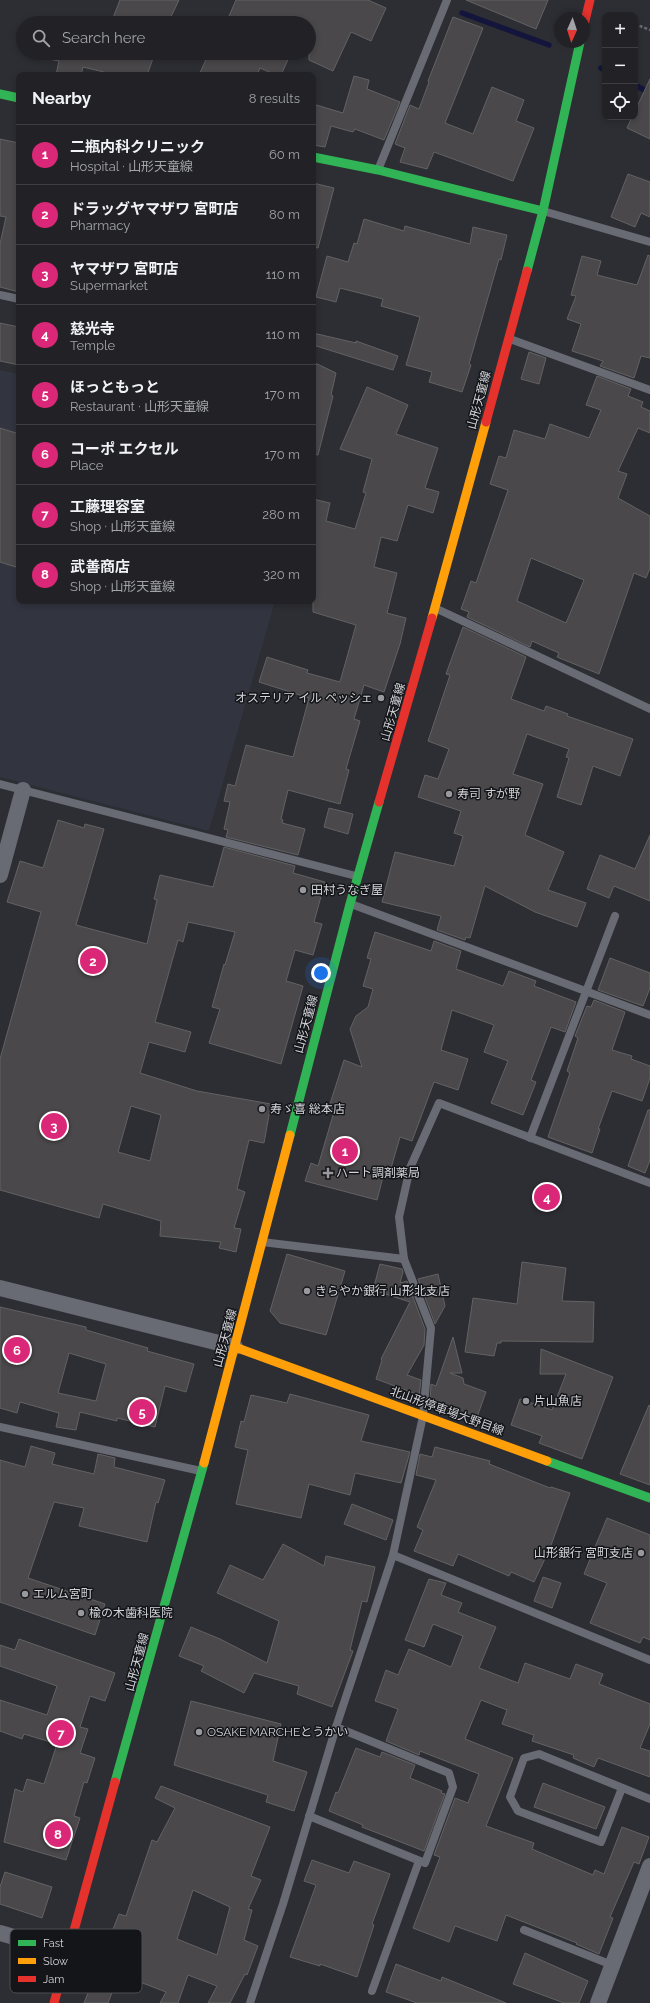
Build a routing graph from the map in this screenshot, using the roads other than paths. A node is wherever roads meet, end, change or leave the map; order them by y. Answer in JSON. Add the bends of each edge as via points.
{"nodes":[{"id":1,"x":447,"y":0,"type":"edge"},
{"id":2,"x":590,"y":0,"type":"edge"},
{"id":3,"x":587,"y":12,"type":"edge"},
{"id":4,"x":579,"y":48,"type":"edge"},
{"id":5,"x":0,"y":94,"type":"edge"},
{"id":6,"x":16,"y":97,"type":"edge"},
{"id":7,"x":316,"y":158,"type":"edge"},
{"id":8,"x":378,"y":170,"type":"junction"},
{"id":9,"x":542,"y":211,"type":"junction"},
{"id":10,"x":650,"y":242,"type":"edge"},
{"id":11,"x":0,"y":295,"type":"edge"},
{"id":12,"x":16,"y":298,"type":"edge"},
{"id":13,"x":508,"y":338,"type":"junction"},
{"id":14,"x":650,"y":390,"type":"edge"},
{"id":15,"x":435,"y":608,"type":"junction"},
{"id":16,"x":650,"y":709,"type":"edge"},
{"id":17,"x":0,"y":784,"type":"edge"},
{"id":18,"x":23,"y":790,"type":"junction"},
{"id":19,"x":0,"y":875,"type":"edge"},
{"id":20,"x":359,"y":877,"type":"junction"},
{"id":21,"x":350,"y":904,"type":"junction"},
{"id":22,"x":615,"y":916,"type":"dead end"},
{"id":23,"x":585,"y":991,"type":"junction"},
{"id":24,"x":650,"y":1015,"type":"edge"},
{"id":25,"x":530,"y":1138,"type":"junction"},
{"id":26,"x":650,"y":1183,"type":"edge"},
{"id":27,"x":262,"y":1242,"type":"junction"},
{"id":28,"x":404,"y":1259,"type":"junction"},
{"id":29,"x":0,"y":1288,"type":"edge"},
{"id":30,"x":235,"y":1347,"type":"junction"},
{"id":31,"x":423,"y":1416,"type":"junction"},
{"id":32,"x":0,"y":1427,"type":"edge"},
{"id":33,"x":202,"y":1471,"type":"junction"},
{"id":34,"x":650,"y":1498,"type":"edge"},
{"id":35,"x":393,"y":1555,"type":"junction"},
{"id":36,"x":650,"y":1660,"type":"edge"},
{"id":37,"x":336,"y":1727,"type":"junction"},
{"id":38,"x":622,"y":1788,"type":"junction"},
{"id":39,"x":650,"y":1799,"type":"edge"},
{"id":40,"x":309,"y":1816,"type":"junction"},
{"id":41,"x":419,"y":1861,"type":"junction"},
{"id":42,"x":650,"y":1866,"type":"edge"},
{"id":43,"x":75,"y":1929,"type":"edge"},
{"id":44,"x":524,"y":1930,"type":"dead end"},
{"id":45,"x":0,"y":1933,"type":"edge"},
{"id":46,"x":10,"y":1936,"type":"edge"},
{"id":47,"x":612,"y":1965,"type":"junction"},
{"id":48,"x":372,"y":1991,"type":"dead end"},
{"id":49,"x":57,"y":1993,"type":"edge"},
{"id":50,"x":54,"y":2003,"type":"edge"},
{"id":51,"x":250,"y":2003,"type":"edge"},
{"id":52,"x":598,"y":2003,"type":"edge"}],
"edges":[{"from":1,"to":8,"type":"lane"},
{"from":2,"to":3,"type":"main road"},
{"from":4,"to":9,"type":"main road","name":"山形天童線"},
{"from":5,"to":6,"type":"main road"},
{"from":7,"to":8,"type":"main road"},
{"from":8,"to":9,"type":"main road"},
{"from":9,"to":10,"type":"lane"},
{"from":9,"to":13,"type":"main road","name":"山形天童線"},
{"from":11,"to":12,"type":"lane"},
{"from":13,"to":14,"type":"lane"},
{"from":13,"to":15,"type":"main road","name":"山形天童線"},
{"from":15,"to":16,"type":"lane"},
{"from":15,"to":20,"type":"main road","name":"山形天童線"},
{"from":17,"to":18,"type":"lane"},
{"from":18,"to":19,"type":"street"},
{"from":18,"to":20,"type":"lane"},
{"from":20,"to":21,"type":"main road","name":"山形天童線"},
{"from":21,"to":23,"type":"lane"},
{"from":21,"to":27,"type":"main road","name":"山形天童線"},
{"from":22,"to":23,"type":"lane"},
{"from":23,"to":24,"type":"lane"},
{"from":23,"to":25,"type":"lane"},
{"from":25,"to":26,"type":"lane"},
{"from":25,"to":28,"type":"lane","via":[[439,1103],[410,1168],[399,1218]]},
{"from":27,"to":28,"type":"lane"},
{"from":27,"to":30,"type":"main road","name":"山形天童線"},
{"from":28,"to":31,"type":"lane","via":[[431,1328]]},
{"from":29,"to":30,"type":"street"},
{"from":30,"to":31,"type":"main road","name":"北山形停車場大野目線"},
{"from":30,"to":33,"type":"main road","name":"山形天童線"},
{"from":31,"to":34,"type":"main road","name":"北山形停車場大野目線"},
{"from":31,"to":35,"type":"lane"},
{"from":32,"to":33,"type":"lane"},
{"from":33,"to":43,"type":"main road","name":"山形天童線"},
{"from":35,"to":36,"type":"lane"},
{"from":35,"to":37,"type":"lane"},
{"from":37,"to":40,"type":"lane"},
{"from":37,"to":41,"type":"lane","via":[[449,1773],[453,1787],[425,1863]]},
{"from":38,"to":38,"type":"lane","via":[[539,1754],[524,1758],[510,1798],[518,1811],[601,1842]]},
{"from":38,"to":39,"type":"lane"},
{"from":40,"to":41,"type":"lane"},
{"from":40,"to":51,"type":"lane"},
{"from":41,"to":48,"type":"lane"},
{"from":42,"to":47,"type":"street"},
{"from":44,"to":47,"type":"lane"},
{"from":45,"to":46,"type":"street"},
{"from":47,"to":52,"type":"street"},
{"from":49,"to":50,"type":"main road","name":"山形天童線"}]}
